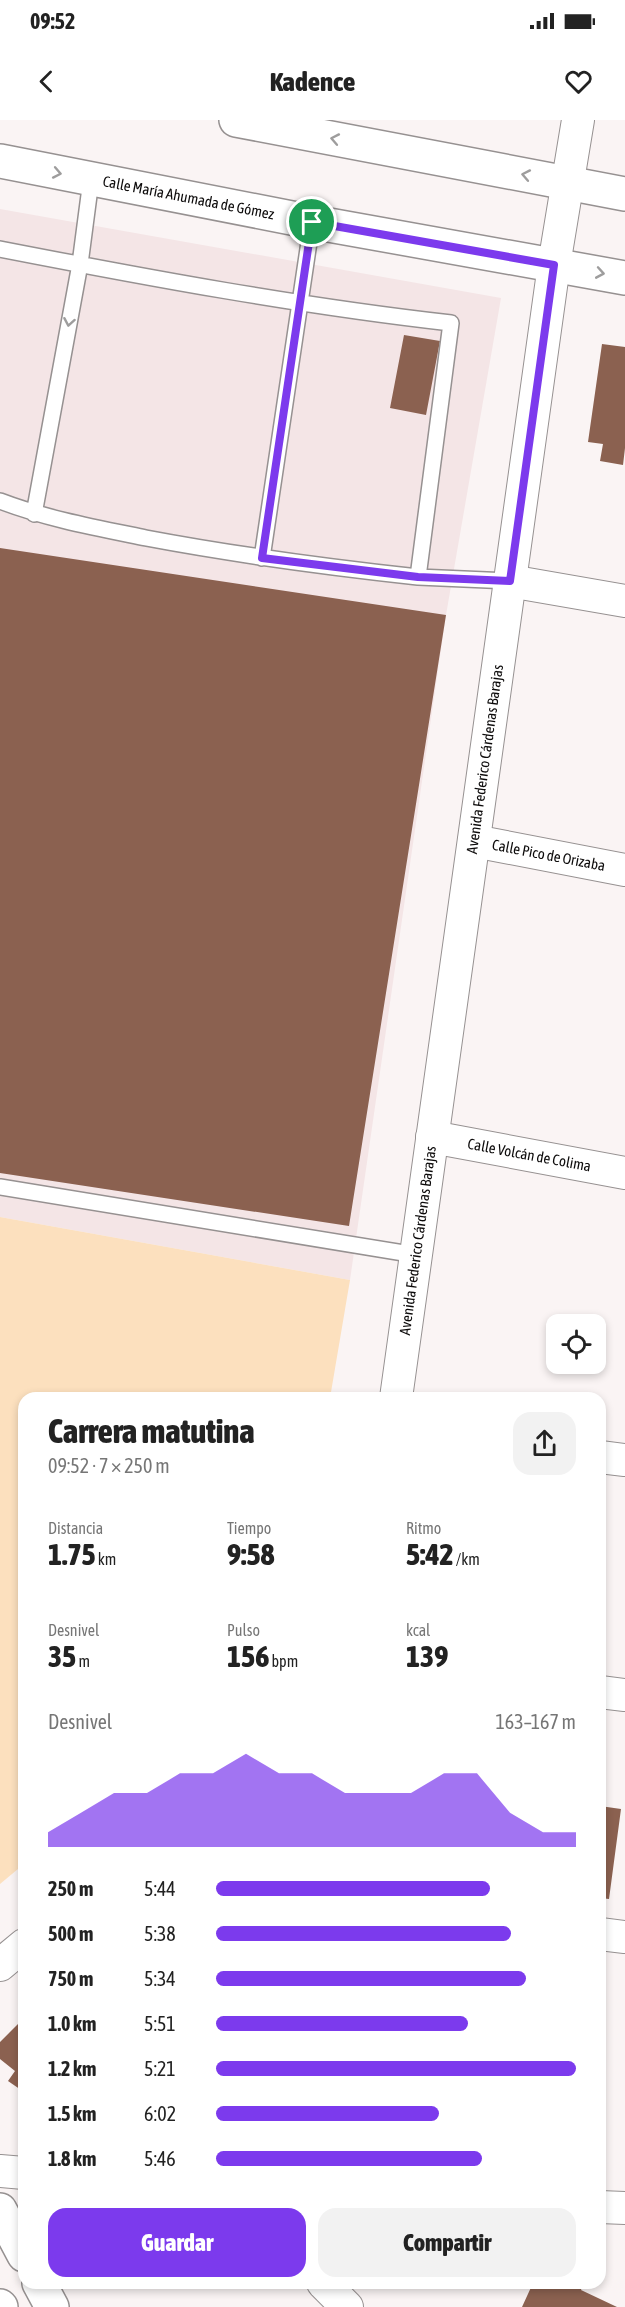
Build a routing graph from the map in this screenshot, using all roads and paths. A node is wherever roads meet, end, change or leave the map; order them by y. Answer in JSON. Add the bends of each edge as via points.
{"nodes":[{"id":1,"x":236,"y":120,"type":"edge"},
{"id":2,"x":578,"y":120,"type":"edge"},
{"id":3,"x":0,"y":161,"type":"edge"},
{"id":4,"x":92,"y":180,"type":"junction"},
{"id":5,"x":566,"y":183,"type":"junction"},
{"id":6,"x":625,"y":194,"type":"edge"},
{"id":7,"x":312,"y":222,"type":"junction"},
{"id":8,"x":0,"y":249,"type":"edge"},
{"id":9,"x":80,"y":264,"type":"junction"},
{"id":10,"x":554,"y":265,"type":"junction"},
{"id":11,"x":625,"y":278,"type":"edge"},
{"id":12,"x":299,"y":302,"type":"junction"},
{"id":13,"x":0,"y":501,"type":"edge"},
{"id":14,"x":34,"y":514,"type":"junction"},
{"id":15,"x":262,"y":558,"type":"junction"},
{"id":16,"x":418,"y":577,"type":"junction"},
{"id":17,"x":510,"y":581,"type":"junction"},
{"id":18,"x":625,"y":601,"type":"edge"},
{"id":19,"x":474,"y":841,"type":"junction"},
{"id":20,"x":625,"y":870,"type":"edge"},
{"id":21,"x":432,"y":1137,"type":"junction"},
{"id":22,"x":625,"y":1173,"type":"edge"},
{"id":23,"x":0,"y":1187,"type":"edge"},
{"id":24,"x":416,"y":1255,"type":"junction"},
{"id":25,"x":397,"y":1392,"type":"edge"},
{"id":26,"x":606,"y":1458,"type":"edge"},
{"id":27,"x":625,"y":1460,"type":"edge"},
{"id":28,"x":606,"y":1693,"type":"edge"},
{"id":29,"x":625,"y":1695,"type":"edge"},
{"id":30,"x":606,"y":1935,"type":"edge"},
{"id":31,"x":625,"y":1937,"type":"edge"},
{"id":32,"x":18,"y":1950,"type":"edge"},
{"id":33,"x":0,"y":1965,"type":"edge"},
{"id":34,"x":0,"y":2171,"type":"edge"},
{"id":35,"x":18,"y":2172,"type":"edge"},
{"id":36,"x":606,"y":2207,"type":"edge"},
{"id":37,"x":625,"y":2208,"type":"edge"},
{"id":38,"x":0,"y":2210,"type":"edge"},
{"id":39,"x":18,"y":2244,"type":"edge"},
{"id":40,"x":42,"y":2289,"type":"edge"},
{"id":41,"x":329,"y":2289,"type":"edge"},
{"id":42,"x":52,"y":2307,"type":"edge"},
{"id":43,"x":347,"y":2307,"type":"edge"}],
"edges":[{"from":5,"to":1,"type":"main road","one_way":true},
{"from":2,"to":5,"type":"street","name":"Avenida Federico Cárdenas Barajas"},
{"from":3,"to":4,"type":"main road","name":"Calle María Ahumada de Gómez","one_way":true},
{"from":4,"to":7,"type":"main road","name":"Calle María Ahumada de Gómez"},
{"from":4,"to":9,"type":"lane"},
{"from":5,"to":6,"type":"main road"},
{"from":5,"to":10,"type":"street","name":"Avenida Federico Cárdenas Barajas"},
{"from":7,"to":10,"type":"main road","name":"Calle María Ahumada de Gómez"},
{"from":7,"to":12,"type":"lane"},
{"from":8,"to":9,"type":"lane"},
{"from":9,"to":12,"type":"lane"},
{"from":9,"to":14,"type":"lane","one_way":true},
{"from":10,"to":11,"type":"main road","name":"Calle María Ahumada de Gómez","one_way":true},
{"from":10,"to":17,"type":"street","name":"Avenida Federico Cárdenas Barajas"},
{"from":12,"to":15,"type":"lane"},
{"from":12,"to":16,"type":"lane","via":[[451,323]]},
{"from":13,"to":14,"type":"lane"},
{"from":14,"to":15,"type":"lane"},
{"from":15,"to":16,"type":"lane"},
{"from":16,"to":17,"type":"lane"},
{"from":17,"to":18,"type":"street"},
{"from":17,"to":19,"type":"street","name":"Avenida Federico Cárdenas Barajas"},
{"from":19,"to":20,"type":"street","name":"Calle Pico de Orizaba"},
{"from":19,"to":21,"type":"street","name":"Avenida Federico Cárdenas Barajas"},
{"from":21,"to":22,"type":"street","name":"Calle Volcán de Colima"},
{"from":21,"to":24,"type":"street","name":"Avenida Federico Cárdenas Barajas"},
{"from":23,"to":24,"type":"lane"},
{"from":24,"to":25,"type":"street","name":"Avenida Federico Cárdenas Barajas"},
{"from":26,"to":27,"type":"street"},
{"from":28,"to":29,"type":"street"},
{"from":30,"to":31,"type":"street"},
{"from":32,"to":33,"type":"street"},
{"from":34,"to":35,"type":"street"},
{"from":36,"to":37,"type":"street"},
{"from":38,"to":39,"type":"main road"},
{"from":40,"to":42,"type":"main road"},
{"from":41,"to":43,"type":"street"}]}
